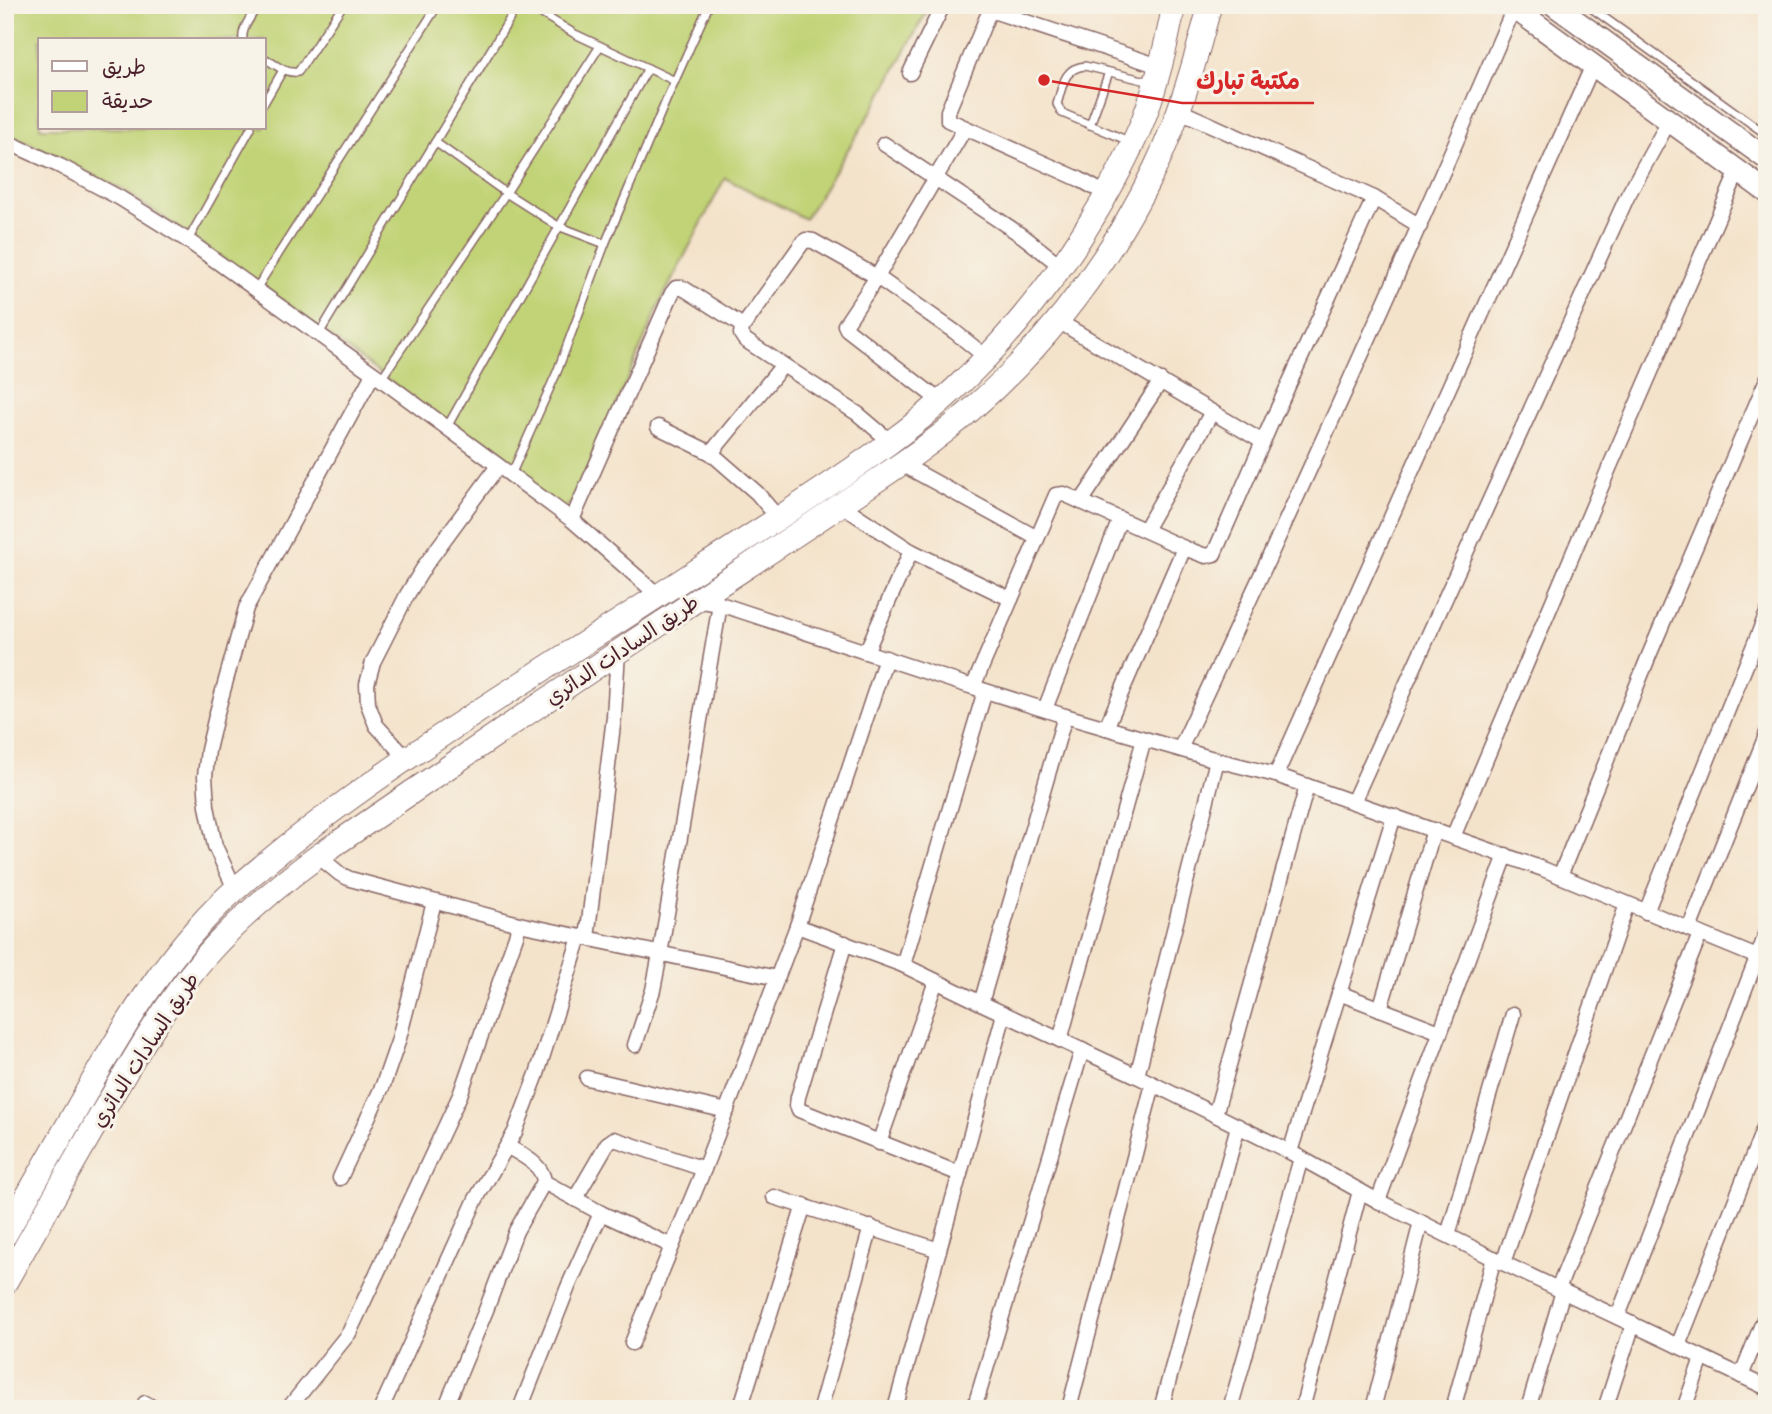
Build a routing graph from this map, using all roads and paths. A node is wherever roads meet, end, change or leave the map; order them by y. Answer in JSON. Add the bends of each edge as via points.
{"nodes":[{"id":1,"x":258,"y":5,"type":"edge"},
{"id":2,"x":343,"y":5,"type":"edge"},
{"id":3,"x":438,"y":5,"type":"edge"},
{"id":4,"x":518,"y":5,"type":"edge"},
{"id":5,"x":527,"y":5,"type":"edge"},
{"id":6,"x":709,"y":5,"type":"edge"},
{"id":7,"x":943,"y":5,"type":"edge"},
{"id":8,"x":1174,"y":5,"type":"edge"},
{"id":9,"x":1210,"y":5,"type":"edge"},
{"id":10,"x":1554,"y":5,"type":"edge"},
{"id":11,"x":1587,"y":5,"type":"edge"},
{"id":12,"x":1512,"y":6,"type":"edge"},
{"id":13,"x":1012,"y":11,"type":"edge"},
{"id":14,"x":243,"y":38,"type":"edge"},
{"id":15,"x":600,"y":46,"type":"junction"},
{"id":16,"x":266,"y":59,"type":"edge"},
{"id":17,"x":1593,"y":65,"type":"junction"},
{"id":18,"x":648,"y":68,"type":"junction"},
{"id":19,"x":283,"y":70,"type":"junction"},
{"id":20,"x":1109,"y":72,"type":"junction"},
{"id":21,"x":910,"y":73,"type":"dead end"},
{"id":22,"x":1157,"y":75,"type":"junction"},
{"id":23,"x":675,"y":80,"type":"junction"},
{"id":24,"x":266,"y":100,"type":"edge"},
{"id":25,"x":1180,"y":111,"type":"junction"},
{"id":26,"x":1669,"y":121,"type":"junction"},
{"id":27,"x":1090,"y":125,"type":"junction"},
{"id":28,"x":965,"y":128,"type":"junction"},
{"id":29,"x":250,"y":130,"type":"edge"},
{"id":30,"x":1767,"y":135,"type":"edge"},
{"id":31,"x":5,"y":141,"type":"edge"},
{"id":32,"x":435,"y":142,"type":"junction"},
{"id":33,"x":1133,"y":143,"type":"junction"},
{"id":34,"x":884,"y":144,"type":"dead end"},
{"id":35,"x":1767,"y":159,"type":"edge"},
{"id":36,"x":1738,"y":171,"type":"junction"},
{"id":37,"x":936,"y":178,"type":"junction"},
{"id":38,"x":506,"y":192,"type":"junction"},
{"id":39,"x":1767,"y":192,"type":"edge"},
{"id":40,"x":1107,"y":194,"type":"junction"},
{"id":41,"x":1374,"y":198,"type":"junction"},
{"id":42,"x":558,"y":226,"type":"junction"},
{"id":43,"x":1420,"y":226,"type":"junction"},
{"id":44,"x":187,"y":240,"type":"junction"},
{"id":45,"x":605,"y":244,"type":"junction"},
{"id":46,"x":1061,"y":266,"type":"junction"},
{"id":47,"x":877,"y":276,"type":"junction"},
{"id":48,"x":256,"y":289,"type":"junction"},
{"id":49,"x":1058,"y":321,"type":"junction"},
{"id":50,"x":743,"y":326,"type":"junction"},
{"id":51,"x":318,"y":335,"type":"junction"},
{"id":52,"x":986,"y":357,"type":"junction"},
{"id":53,"x":783,"y":365,"type":"junction"},
{"id":54,"x":377,"y":376,"type":"junction"},
{"id":55,"x":1767,"y":379,"type":"edge"},
{"id":56,"x":1161,"y":381,"type":"junction"},
{"id":57,"x":940,"y":401,"type":"junction"},
{"id":58,"x":1212,"y":412,"type":"junction"},
{"id":59,"x":446,"y":427,"type":"junction"},
{"id":60,"x":658,"y":427,"type":"dead end"},
{"id":61,"x":891,"y":442,"type":"junction"},
{"id":62,"x":1263,"y":442,"type":"junction"},
{"id":63,"x":711,"y":453,"type":"junction"},
{"id":64,"x":902,"y":464,"type":"junction"},
{"id":65,"x":498,"y":466,"type":"junction"},
{"id":66,"x":511,"y":476,"type":"junction"},
{"id":67,"x":1081,"y":502,"type":"junction"},
{"id":68,"x":841,"y":505,"type":"junction"},
{"id":69,"x":778,"y":518,"type":"junction"},
{"id":70,"x":1120,"y":519,"type":"junction"},
{"id":71,"x":572,"y":520,"type":"junction"},
{"id":72,"x":1145,"y":530,"type":"junction"},
{"id":73,"x":1037,"y":538,"type":"junction"},
{"id":74,"x":1184,"y":548,"type":"junction"},
{"id":75,"x":911,"y":551,"type":"junction"},
{"id":76,"x":659,"y":596,"type":"junction"},
{"id":77,"x":1011,"y":598,"type":"junction"},
{"id":78,"x":696,"y":600,"type":"junction"},
{"id":79,"x":720,"y":604,"type":"junction"},
{"id":80,"x":1767,"y":613,"type":"edge"},
{"id":81,"x":618,"y":651,"type":"junction"},
{"id":82,"x":866,"y":652,"type":"junction"},
{"id":83,"x":886,"y":659,"type":"junction"},
{"id":84,"x":979,"y":689,"type":"junction"},
{"id":85,"x":1045,"y":709,"type":"junction"},
{"id":86,"x":1065,"y":716,"type":"junction"},
{"id":87,"x":1106,"y":728,"type":"junction"},
{"id":88,"x":1767,"y":733,"type":"edge"},
{"id":89,"x":438,"y":737,"type":"junction"},
{"id":90,"x":1144,"y":739,"type":"junction"},
{"id":91,"x":1180,"y":749,"type":"junction"},
{"id":92,"x":406,"y":758,"type":"junction"},
{"id":93,"x":1217,"y":760,"type":"junction"},
{"id":94,"x":453,"y":764,"type":"junction"},
{"id":95,"x":1276,"y":775,"type":"junction"},
{"id":96,"x":1307,"y":786,"type":"junction"},
{"id":97,"x":1353,"y":802,"type":"junction"},
{"id":98,"x":1394,"y":816,"type":"junction"},
{"id":99,"x":1434,"y":830,"type":"junction"},
{"id":100,"x":1453,"y":837,"type":"junction"},
{"id":101,"x":1506,"y":855,"type":"junction"},
{"id":102,"x":318,"y":856,"type":"junction"},
{"id":103,"x":1560,"y":876,"type":"junction"},
{"id":104,"x":235,"y":890,"type":"junction"},
{"id":105,"x":434,"y":902,"type":"junction"},
{"id":106,"x":1627,"y":904,"type":"junction"},
{"id":107,"x":1646,"y":912,"type":"junction"},
{"id":108,"x":519,"y":924,"type":"junction"},
{"id":109,"x":797,"y":926,"type":"junction"},
{"id":110,"x":1695,"y":932,"type":"junction"},
{"id":111,"x":1767,"y":932,"type":"edge"},
{"id":112,"x":584,"y":938,"type":"junction"},
{"id":113,"x":845,"y":943,"type":"junction"},
{"id":114,"x":660,"y":954,"type":"junction"},
{"id":115,"x":1762,"y":959,"type":"edge"},
{"id":116,"x":903,"y":965,"type":"junction"},
{"id":117,"x":777,"y":978,"type":"junction"},
{"id":118,"x":936,"y":981,"type":"junction"},
{"id":119,"x":1339,"y":993,"type":"junction"},
{"id":120,"x":981,"y":1003,"type":"junction"},
{"id":121,"x":1380,"y":1009,"type":"junction"},
{"id":122,"x":1004,"y":1014,"type":"junction"},
{"id":123,"x":1513,"y":1014,"type":"dead end"},
{"id":124,"x":1440,"y":1032,"type":"junction"},
{"id":125,"x":1060,"y":1040,"type":"junction"},
{"id":126,"x":635,"y":1045,"type":"dead end"},
{"id":127,"x":1082,"y":1050,"type":"junction"},
{"id":128,"x":1138,"y":1076,"type":"junction"},
{"id":129,"x":587,"y":1077,"type":"dead end"},
{"id":130,"x":1153,"y":1084,"type":"junction"},
{"id":131,"x":727,"y":1111,"type":"junction"},
{"id":132,"x":1215,"y":1115,"type":"junction"},
{"id":133,"x":1767,"y":1120,"type":"edge"},
{"id":134,"x":1238,"y":1126,"type":"junction"},
{"id":135,"x":879,"y":1143,"type":"junction"},
{"id":136,"x":507,"y":1146,"type":"junction"},
{"id":137,"x":1295,"y":1155,"type":"junction"},
{"id":138,"x":704,"y":1169,"type":"junction"},
{"id":139,"x":960,"y":1174,"type":"junction"},
{"id":140,"x":340,"y":1178,"type":"dead end"},
{"id":141,"x":544,"y":1182,"type":"junction"},
{"id":142,"x":1360,"y":1191,"type":"junction"},
{"id":143,"x":774,"y":1196,"type":"dead end"},
{"id":144,"x":575,"y":1199,"type":"junction"},
{"id":145,"x":1378,"y":1200,"type":"junction"},
{"id":146,"x":804,"y":1205,"type":"junction"},
{"id":147,"x":601,"y":1213,"type":"junction"},
{"id":148,"x":1421,"y":1222,"type":"junction"},
{"id":149,"x":871,"y":1227,"type":"junction"},
{"id":150,"x":5,"y":1235,"type":"edge"},
{"id":151,"x":1448,"y":1235,"type":"junction"},
{"id":152,"x":672,"y":1246,"type":"junction"},
{"id":153,"x":939,"y":1250,"type":"junction"},
{"id":154,"x":1499,"y":1261,"type":"junction"},
{"id":155,"x":5,"y":1283,"type":"edge"},
{"id":156,"x":1561,"y":1290,"type":"junction"},
{"id":157,"x":1767,"y":1312,"type":"edge"},
{"id":158,"x":1618,"y":1316,"type":"junction"},
{"id":159,"x":1633,"y":1324,"type":"junction"},
{"id":160,"x":632,"y":1343,"type":"dead end"},
{"id":161,"x":1678,"y":1346,"type":"junction"},
{"id":162,"x":1702,"y":1357,"type":"junction"},
{"id":163,"x":1741,"y":1376,"type":"junction"},
{"id":164,"x":1767,"y":1388,"type":"edge"},
{"id":165,"x":288,"y":1409,"type":"edge"},
{"id":166,"x":381,"y":1409,"type":"edge"},
{"id":167,"x":445,"y":1409,"type":"edge"},
{"id":168,"x":520,"y":1409,"type":"edge"},
{"id":169,"x":743,"y":1409,"type":"edge"},
{"id":170,"x":820,"y":1409,"type":"edge"},
{"id":171,"x":895,"y":1409,"type":"edge"},
{"id":172,"x":974,"y":1409,"type":"edge"},
{"id":173,"x":1069,"y":1409,"type":"edge"},
{"id":174,"x":1161,"y":1409,"type":"edge"},
{"id":175,"x":1230,"y":1409,"type":"edge"},
{"id":176,"x":1302,"y":1409,"type":"edge"},
{"id":177,"x":1373,"y":1409,"type":"edge"},
{"id":178,"x":1453,"y":1409,"type":"edge"},
{"id":179,"x":1528,"y":1409,"type":"edge"},
{"id":180,"x":1605,"y":1409,"type":"edge"},
{"id":181,"x":1684,"y":1409,"type":"edge"}],
"edges":[{"from":1,"to":14,"type":"lane"},
{"from":2,"to":19,"type":"lane","via":[[298,72]]},
{"from":3,"to":48,"type":"lane"},
{"from":4,"to":32,"type":"lane"},
{"from":5,"to":15,"type":"lane"},
{"from":6,"to":23,"type":"lane"},
{"from":7,"to":21,"type":"street"},
{"from":8,"to":22,"type":"highway","name":"طريق السادات الدائري"},
{"from":9,"to":25,"type":"highway","name":"طريق السادات الدائري"},
{"from":10,"to":35,"type":"main road"},
{"from":11,"to":30,"type":"lane"},
{"from":12,"to":17,"type":"main road"},
{"from":12,"to":43,"type":"street"},
{"from":13,"to":22,"type":"street"},
{"from":13,"to":28,"type":"street","via":[[989,13],[948,111],[948,120]]},
{"from":15,"to":18,"type":"lane"},
{"from":15,"to":38,"type":"lane"},
{"from":16,"to":19,"type":"lane"},
{"from":17,"to":26,"type":"main road"},
{"from":17,"to":95,"type":"street"},
{"from":18,"to":23,"type":"lane"},
{"from":18,"to":42,"type":"lane"},
{"from":19,"to":24,"type":"lane"},
{"from":20,"to":22,"type":"lane"},
{"from":20,"to":27,"type":"lane"},
{"from":20,"to":27,"type":"lane","via":[[1085,66],[1067,73],[1058,107],[1065,115]]},
{"from":22,"to":33,"type":"highway","name":"طريق السادات الدائري"},
{"from":23,"to":45,"type":"lane"},
{"from":25,"to":41,"type":"street"},
{"from":25,"to":49,"type":"highway","name":"طريق السادات الدائري","via":[[1127,221]]},
{"from":26,"to":36,"type":"main road"},
{"from":26,"to":97,"type":"street","via":[[1627,197]]},
{"from":27,"to":33,"type":"lane"},
{"from":28,"to":37,"type":"street"},
{"from":28,"to":40,"type":"street"},
{"from":29,"to":44,"type":"lane"},
{"from":31,"to":44,"type":"street","via":[[120,198]]},
{"from":32,"to":38,"type":"lane"},
{"from":32,"to":51,"type":"lane"},
{"from":33,"to":40,"type":"highway","name":"طريق السادات الدائري"},
{"from":34,"to":37,"type":"street"},
{"from":36,"to":39,"type":"main road"},
{"from":36,"to":100,"type":"street"},
{"from":37,"to":46,"type":"street"},
{"from":37,"to":47,"type":"street"},
{"from":38,"to":42,"type":"lane"},
{"from":38,"to":54,"type":"lane"},
{"from":40,"to":46,"type":"highway","name":"طريق السادات الدائري"},
{"from":41,"to":43,"type":"street"},
{"from":41,"to":62,"type":"street"},
{"from":42,"to":45,"type":"lane"},
{"from":42,"to":59,"type":"lane"},
{"from":43,"to":91,"type":"street"},
{"from":44,"to":48,"type":"street"},
{"from":45,"to":66,"type":"lane","via":[[557,372]]},
{"from":46,"to":52,"type":"highway","name":"طريق السادات الدائري"},
{"from":47,"to":50,"type":"street","via":[[806,240]]},
{"from":47,"to":52,"type":"street"},
{"from":47,"to":57,"type":"street","via":[[846,327]]},
{"from":48,"to":51,"type":"street"},
{"from":49,"to":56,"type":"street"},
{"from":49,"to":64,"type":"highway","name":"طريق السادات الدائري","via":[[1001,383]]},
{"from":50,"to":53,"type":"street","via":[[745,340]]},
{"from":50,"to":71,"type":"street","via":[[676,288]]},
{"from":51,"to":54,"type":"street"},
{"from":52,"to":57,"type":"highway","name":"طريق السادات الدائري"},
{"from":53,"to":61,"type":"street","via":[[858,414]]},
{"from":53,"to":63,"type":"street"},
{"from":54,"to":59,"type":"street"},
{"from":54,"to":104,"type":"street","via":[[246,608],[216,716],[205,776],[207,806],[215,846]]},
{"from":55,"to":103,"type":"street"},
{"from":56,"to":58,"type":"street"},
{"from":56,"to":67,"type":"street"},
{"from":57,"to":61,"type":"highway","name":"طريق السادات الدائري"},
{"from":58,"to":62,"type":"street"},
{"from":58,"to":72,"type":"street"},
{"from":59,"to":65,"type":"street"},
{"from":60,"to":63,"type":"street"},
{"from":61,"to":69,"type":"highway","name":"طريق السادات الدائري"},
{"from":62,"to":74,"type":"street","via":[[1214,554],[1206,556]]},
{"from":63,"to":69,"type":"street"},
{"from":64,"to":68,"type":"highway","name":"طريق السادات الدائري"},
{"from":64,"to":73,"type":"street"},
{"from":65,"to":66,"type":"street"},
{"from":65,"to":92,"type":"street","via":[[426,564],[373,662],[368,704],[376,725]]},
{"from":66,"to":71,"type":"street"},
{"from":67,"to":70,"type":"street"},
{"from":67,"to":73,"type":"street","via":[[1056,495]]},
{"from":68,"to":75,"type":"street"},
{"from":68,"to":78,"type":"highway","name":"طريق السادات الدائري"},
{"from":69,"to":76,"type":"highway","name":"طريق السادات الدائري"},
{"from":70,"to":72,"type":"street"},
{"from":70,"to":85,"type":"street"},
{"from":71,"to":76,"type":"street"},
{"from":72,"to":74,"type":"street"},
{"from":73,"to":77,"type":"street"},
{"from":74,"to":87,"type":"street"},
{"from":75,"to":77,"type":"street"},
{"from":75,"to":82,"type":"street"},
{"from":76,"to":89,"type":"highway","name":"طريق السادات الدائري"},
{"from":77,"to":84,"type":"street"},
{"from":78,"to":79,"type":"street"},
{"from":78,"to":81,"type":"highway","name":"طريق السادات الدائري"},
{"from":79,"to":82,"type":"street"},
{"from":79,"to":114,"type":"street"},
{"from":80,"to":107,"type":"street"},
{"from":81,"to":94,"type":"highway","name":"طريق السادات الدائري"},
{"from":81,"to":112,"type":"street","via":[[614,717]]},
{"from":82,"to":83,"type":"street"},
{"from":83,"to":84,"type":"street"},
{"from":83,"to":109,"type":"street"},
{"from":84,"to":85,"type":"street"},
{"from":84,"to":116,"type":"street"},
{"from":85,"to":86,"type":"street"},
{"from":86,"to":87,"type":"street"},
{"from":86,"to":120,"type":"street"},
{"from":87,"to":90,"type":"street"},
{"from":88,"to":110,"type":"street"},
{"from":89,"to":92,"type":"highway","name":"طريق السادات الدائري"},
{"from":89,"to":94,"type":"highway","via":[[435,754]]},
{"from":90,"to":91,"type":"street"},
{"from":90,"to":125,"type":"street"},
{"from":91,"to":93,"type":"street"},
{"from":92,"to":104,"type":"highway","name":"طريق السادات الدائري"},
{"from":93,"to":95,"type":"street"},
{"from":93,"to":128,"type":"street"},
{"from":94,"to":102,"type":"highway","name":"طريق السادات الدائري"},
{"from":95,"to":96,"type":"street"},
{"from":96,"to":97,"type":"street"},
{"from":96,"to":132,"type":"street"},
{"from":97,"to":98,"type":"street"},
{"from":98,"to":99,"type":"street"},
{"from":98,"to":119,"type":"street"},
{"from":99,"to":100,"type":"street"},
{"from":99,"to":121,"type":"street"},
{"from":100,"to":101,"type":"street"},
{"from":101,"to":103,"type":"street"},
{"from":101,"to":124,"type":"street"},
{"from":102,"to":105,"type":"street","via":[[350,879]]},
{"from":102,"to":155,"type":"highway","name":"طريق السادات الدائري","via":[[237,923],[178,992],[121,1080]]},
{"from":103,"to":106,"type":"street"},
{"from":104,"to":150,"type":"highway","name":"طريق السادات الدائري","via":[[183,944],[138,1005]]},
{"from":105,"to":108,"type":"street"},
{"from":105,"to":140,"type":"street","via":[[398,1042]]},
{"from":106,"to":107,"type":"street"},
{"from":106,"to":154,"type":"street"},
{"from":107,"to":110,"type":"street"},
{"from":108,"to":112,"type":"street"},
{"from":108,"to":165,"type":"street","via":[[460,1095],[349,1333]]},
{"from":109,"to":113,"type":"street"},
{"from":109,"to":117,"type":"street"},
{"from":110,"to":115,"type":"street"},
{"from":110,"to":156,"type":"street"},
{"from":111,"to":115,"type":"street"},
{"from":112,"to":114,"type":"street"},
{"from":112,"to":136,"type":"street"},
{"from":113,"to":116,"type":"street"},
{"from":113,"to":135,"type":"street","via":[[797,1105],[802,1112]]},
{"from":114,"to":117,"type":"street"},
{"from":114,"to":126,"type":"street"},
{"from":115,"to":158,"type":"street"},
{"from":116,"to":118,"type":"street"},
{"from":117,"to":131,"type":"street"},
{"from":118,"to":120,"type":"street"},
{"from":118,"to":135,"type":"street"},
{"from":119,"to":121,"type":"street"},
{"from":119,"to":137,"type":"street"},
{"from":120,"to":122,"type":"street"},
{"from":121,"to":124,"type":"street"},
{"from":122,"to":125,"type":"street"},
{"from":122,"to":139,"type":"street"},
{"from":123,"to":151,"type":"street"},
{"from":124,"to":145,"type":"street"},
{"from":125,"to":127,"type":"street"},
{"from":127,"to":128,"type":"street"},
{"from":127,"to":172,"type":"street"},
{"from":128,"to":130,"type":"street"},
{"from":129,"to":131,"type":"street"},
{"from":130,"to":132,"type":"street"},
{"from":130,"to":173,"type":"street"},
{"from":131,"to":138,"type":"street"},
{"from":132,"to":134,"type":"street"},
{"from":133,"to":161,"type":"street"},
{"from":134,"to":137,"type":"street"},
{"from":134,"to":174,"type":"street"},
{"from":135,"to":139,"type":"street"},
{"from":136,"to":141,"type":"street","via":[[536,1165]]},
{"from":136,"to":166,"type":"street","via":[[476,1199]]},
{"from":137,"to":142,"type":"street"},
{"from":137,"to":175,"type":"street"},
{"from":138,"to":144,"type":"street","via":[[614,1139]]},
{"from":138,"to":152,"type":"street"},
{"from":139,"to":153,"type":"street"},
{"from":141,"to":144,"type":"street"},
{"from":141,"to":167,"type":"street","via":[[516,1231]]},
{"from":142,"to":145,"type":"street"},
{"from":142,"to":176,"type":"street"},
{"from":143,"to":146,"type":"street"},
{"from":144,"to":147,"type":"street"},
{"from":145,"to":148,"type":"street"},
{"from":146,"to":149,"type":"street"},
{"from":146,"to":169,"type":"street"},
{"from":147,"to":152,"type":"street"},
{"from":147,"to":168,"type":"street"},
{"from":148,"to":151,"type":"street"},
{"from":148,"to":177,"type":"street"},
{"from":149,"to":153,"type":"street"},
{"from":149,"to":170,"type":"street"},
{"from":151,"to":154,"type":"street"},
{"from":152,"to":160,"type":"street"},
{"from":153,"to":171,"type":"street"},
{"from":154,"to":156,"type":"street"},
{"from":154,"to":178,"type":"street"},
{"from":156,"to":158,"type":"street"},
{"from":156,"to":179,"type":"street"},
{"from":157,"to":163,"type":"street"},
{"from":158,"to":159,"type":"street"},
{"from":159,"to":161,"type":"street"},
{"from":159,"to":180,"type":"street"},
{"from":161,"to":162,"type":"street"},
{"from":162,"to":163,"type":"street"},
{"from":162,"to":181,"type":"street"},
{"from":163,"to":164,"type":"street"}]}
